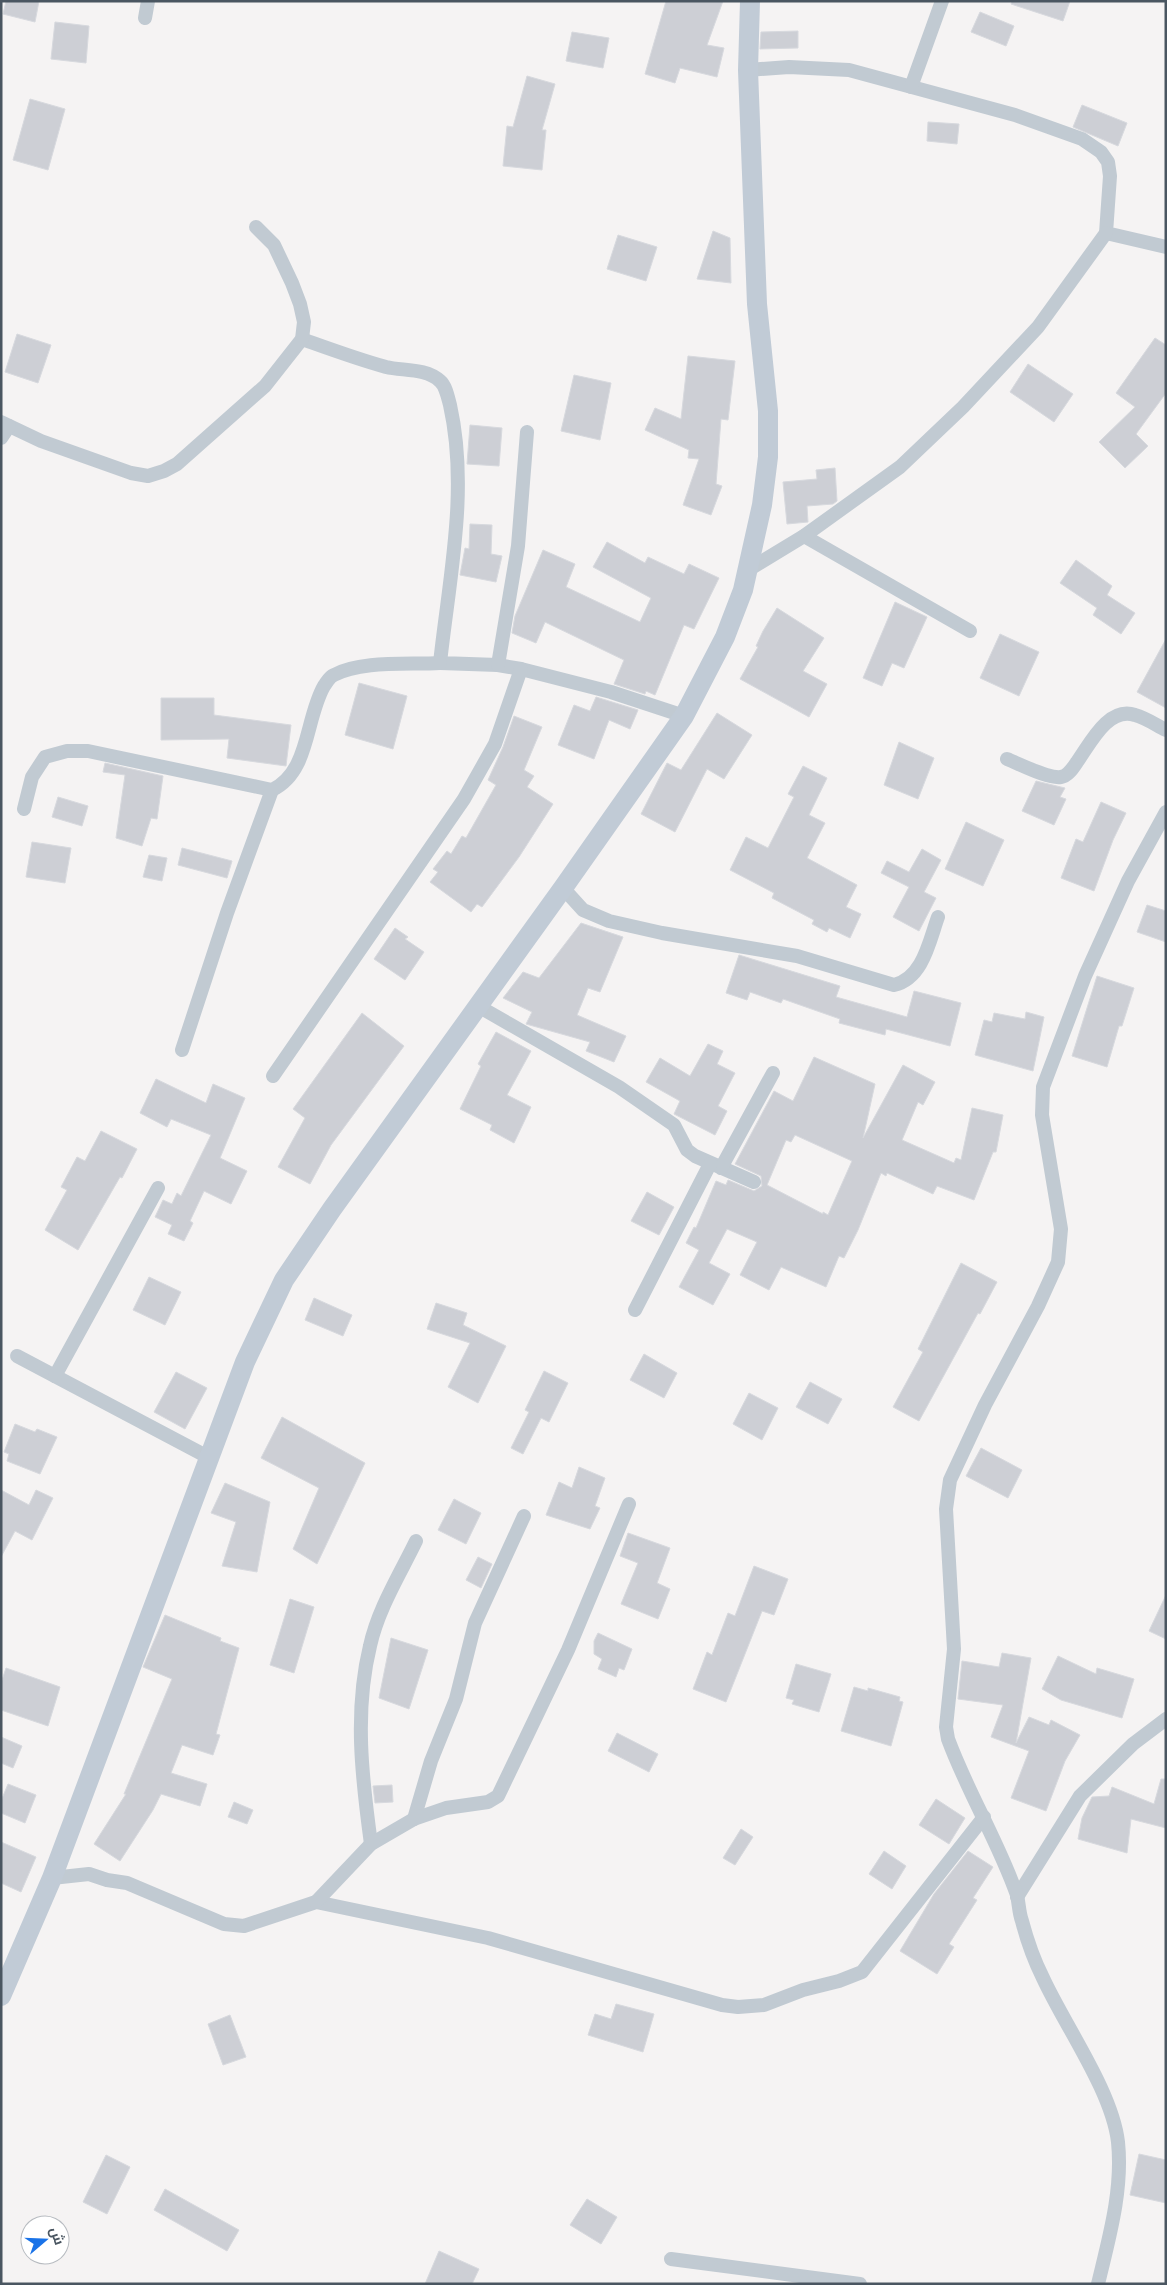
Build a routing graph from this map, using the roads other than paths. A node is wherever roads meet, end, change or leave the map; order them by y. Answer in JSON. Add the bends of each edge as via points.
{"nodes":[{"id":1,"x":148,"y":1,"type":"edge"},
{"id":2,"x":750,"y":1,"type":"edge"},
{"id":3,"x":942,"y":1,"type":"edge"},
{"id":4,"x":146,"y":18,"type":"dead end"},
{"id":5,"x":748,"y":70,"type":"junction"},
{"id":6,"x":911,"y":87,"type":"junction"},
{"id":7,"x":256,"y":227,"type":"dead end"},
{"id":8,"x":1106,"y":233,"type":"junction"},
{"id":9,"x":1166,"y":247,"type":"edge"},
{"id":10,"x":302,"y":339,"type":"junction"},
{"id":11,"x":4,"y":429,"type":"edge"},
{"id":12,"x":528,"y":432,"type":"dead end"},
{"id":13,"x":804,"y":536,"type":"junction"},
{"id":14,"x":748,"y":570,"type":"junction"},
{"id":15,"x":970,"y":631,"type":"dead end"},
{"id":16,"x":440,"y":663,"type":"junction"},
{"id":17,"x":498,"y":665,"type":"junction"},
{"id":18,"x":520,"y":669,"type":"junction"},
{"id":19,"x":684,"y":716,"type":"junction"},
{"id":20,"x":1166,"y":730,"type":"edge"},
{"id":21,"x":1007,"y":759,"type":"dead end"},
{"id":22,"x":272,"y":790,"type":"junction"},
{"id":23,"x":24,"y":809,"type":"dead end"},
{"id":24,"x":1166,"y":812,"type":"edge"},
{"id":25,"x":563,"y":888,"type":"junction"},
{"id":26,"x":938,"y":917,"type":"dead end"},
{"id":27,"x":478,"y":1006,"type":"junction"},
{"id":28,"x":182,"y":1050,"type":"dead end"},
{"id":29,"x":773,"y":1073,"type":"dead end"},
{"id":30,"x":273,"y":1076,"type":"dead end"},
{"id":31,"x":716,"y":1166,"type":"junction"},
{"id":32,"x":754,"y":1182,"type":"dead end"},
{"id":33,"x":158,"y":1188,"type":"dead end"},
{"id":34,"x":635,"y":1310,"type":"dead end"},
{"id":35,"x":17,"y":1356,"type":"dead end"},
{"id":36,"x":55,"y":1376,"type":"junction"},
{"id":37,"x":208,"y":1457,"type":"junction"},
{"id":38,"x":629,"y":1504,"type":"dead end"},
{"id":39,"x":524,"y":1516,"type":"dead end"},
{"id":40,"x":416,"y":1541,"type":"dead end"},
{"id":41,"x":1166,"y":1719,"type":"edge"},
{"id":42,"x":984,"y":1817,"type":"junction"},
{"id":43,"x":414,"y":1819,"type":"junction"},
{"id":44,"x":371,"y":1844,"type":"junction"},
{"id":45,"x":52,"y":1878,"type":"junction"},
{"id":46,"x":1017,"y":1897,"type":"junction"},
{"id":47,"x":316,"y":1902,"type":"junction"},
{"id":48,"x":1,"y":1996,"type":"edge"},
{"id":49,"x":671,"y":2259,"type":"dead end"},
{"id":50,"x":860,"y":2284,"type":"edge"},
{"id":51,"x":1098,"y":2284,"type":"edge"}],
"edges":[{"from":1,"to":4,"type":"street"},
{"from":2,"to":5,"type":"main road"},
{"from":3,"to":6,"type":"street"},
{"from":5,"to":6,"type":"street","via":[[789,67],[849,70]]},
{"from":5,"to":14,"type":"main road","via":[[768,457]]},
{"from":6,"to":8,"type":"street","via":[[1014,114],[1082,139],[1101,152],[1108,162],[1110,176]]},
{"from":7,"to":10,"type":"street","via":[[274,245],[292,283],[304,322]]},
{"from":8,"to":9,"type":"street"},
{"from":8,"to":13,"type":"street","via":[[1038,327],[963,407],[900,467]]},
{"from":10,"to":11,"type":"street","via":[[265,386],[178,464],[164,472],[148,476],[131,473]]},
{"from":10,"to":16,"type":"street","via":[[387,367],[429,374],[441,382],[447,395],[455,440],[457,497],[454,552]]},
{"from":12,"to":17,"type":"street","via":[[518,546]]},
{"from":13,"to":14,"type":"street"},
{"from":13,"to":15,"type":"street"},
{"from":14,"to":19,"type":"main road","via":[[725,637]]},
{"from":16,"to":17,"type":"street"},
{"from":16,"to":22,"type":"street","via":[[347,669],[331,676],[321,693],[290,778]]},
{"from":17,"to":18,"type":"street"},
{"from":18,"to":19,"type":"street","via":[[611,692]]},
{"from":18,"to":30,"type":"street","via":[[495,744],[464,799]]},
{"from":19,"to":25,"type":"main road"},
{"from":20,"to":21,"type":"street","via":[[1135,715],[1124,713],[1114,717],[1100,729],[1072,771],[1063,777],[1054,778]]},
{"from":22,"to":23,"type":"street","via":[[88,750],[67,751],[45,757],[32,778]]},
{"from":22,"to":28,"type":"street","via":[[227,912]]},
{"from":24,"to":42,"type":"street","via":[[1128,881],[1085,976],[1043,1087],[1042,1115],[1061,1229],[1058,1262],[950,1480],[946,1509],[954,1649],[946,1727],[955,1757]]},
{"from":25,"to":26,"type":"street","via":[[583,910],[609,921],[797,956],[894,985],[913,975],[922,961]]},
{"from":25,"to":27,"type":"main road"},
{"from":27,"to":31,"type":"street","via":[[619,1087],[674,1125],[687,1150]]},
{"from":27,"to":37,"type":"main road","via":[[284,1280],[245,1362]]},
{"from":29,"to":31,"type":"street"},
{"from":31,"to":32,"type":"street"},
{"from":31,"to":34,"type":"street"},
{"from":33,"to":36,"type":"street"},
{"from":35,"to":36,"type":"street"},
{"from":36,"to":37,"type":"street"},
{"from":37,"to":45,"type":"main road"},
{"from":38,"to":43,"type":"street","via":[[568,1650],[498,1796],[488,1802],[446,1808]]},
{"from":39,"to":43,"type":"street","via":[[474,1624],[456,1700],[431,1761]]},
{"from":40,"to":44,"type":"street","via":[[384,1606],[370,1644],[361,1694],[363,1781]]},
{"from":41,"to":46,"type":"street","via":[[1133,1744],[1080,1796]]},
{"from":42,"to":46,"type":"street"},
{"from":42,"to":47,"type":"street","via":[[862,1972],[754,2006],[722,2005],[488,1938]]},
{"from":43,"to":44,"type":"street"},
{"from":44,"to":47,"type":"street"},
{"from":45,"to":47,"type":"street","via":[[89,1874],[127,1883],[224,1924],[244,1926]]},
{"from":45,"to":48,"type":"main road"},
{"from":46,"to":51,"type":"street","via":[[1021,1920],[1039,1970],[1099,2086],[1117,2140],[1120,2171]]},
{"from":49,"to":50,"type":"street"}]}
